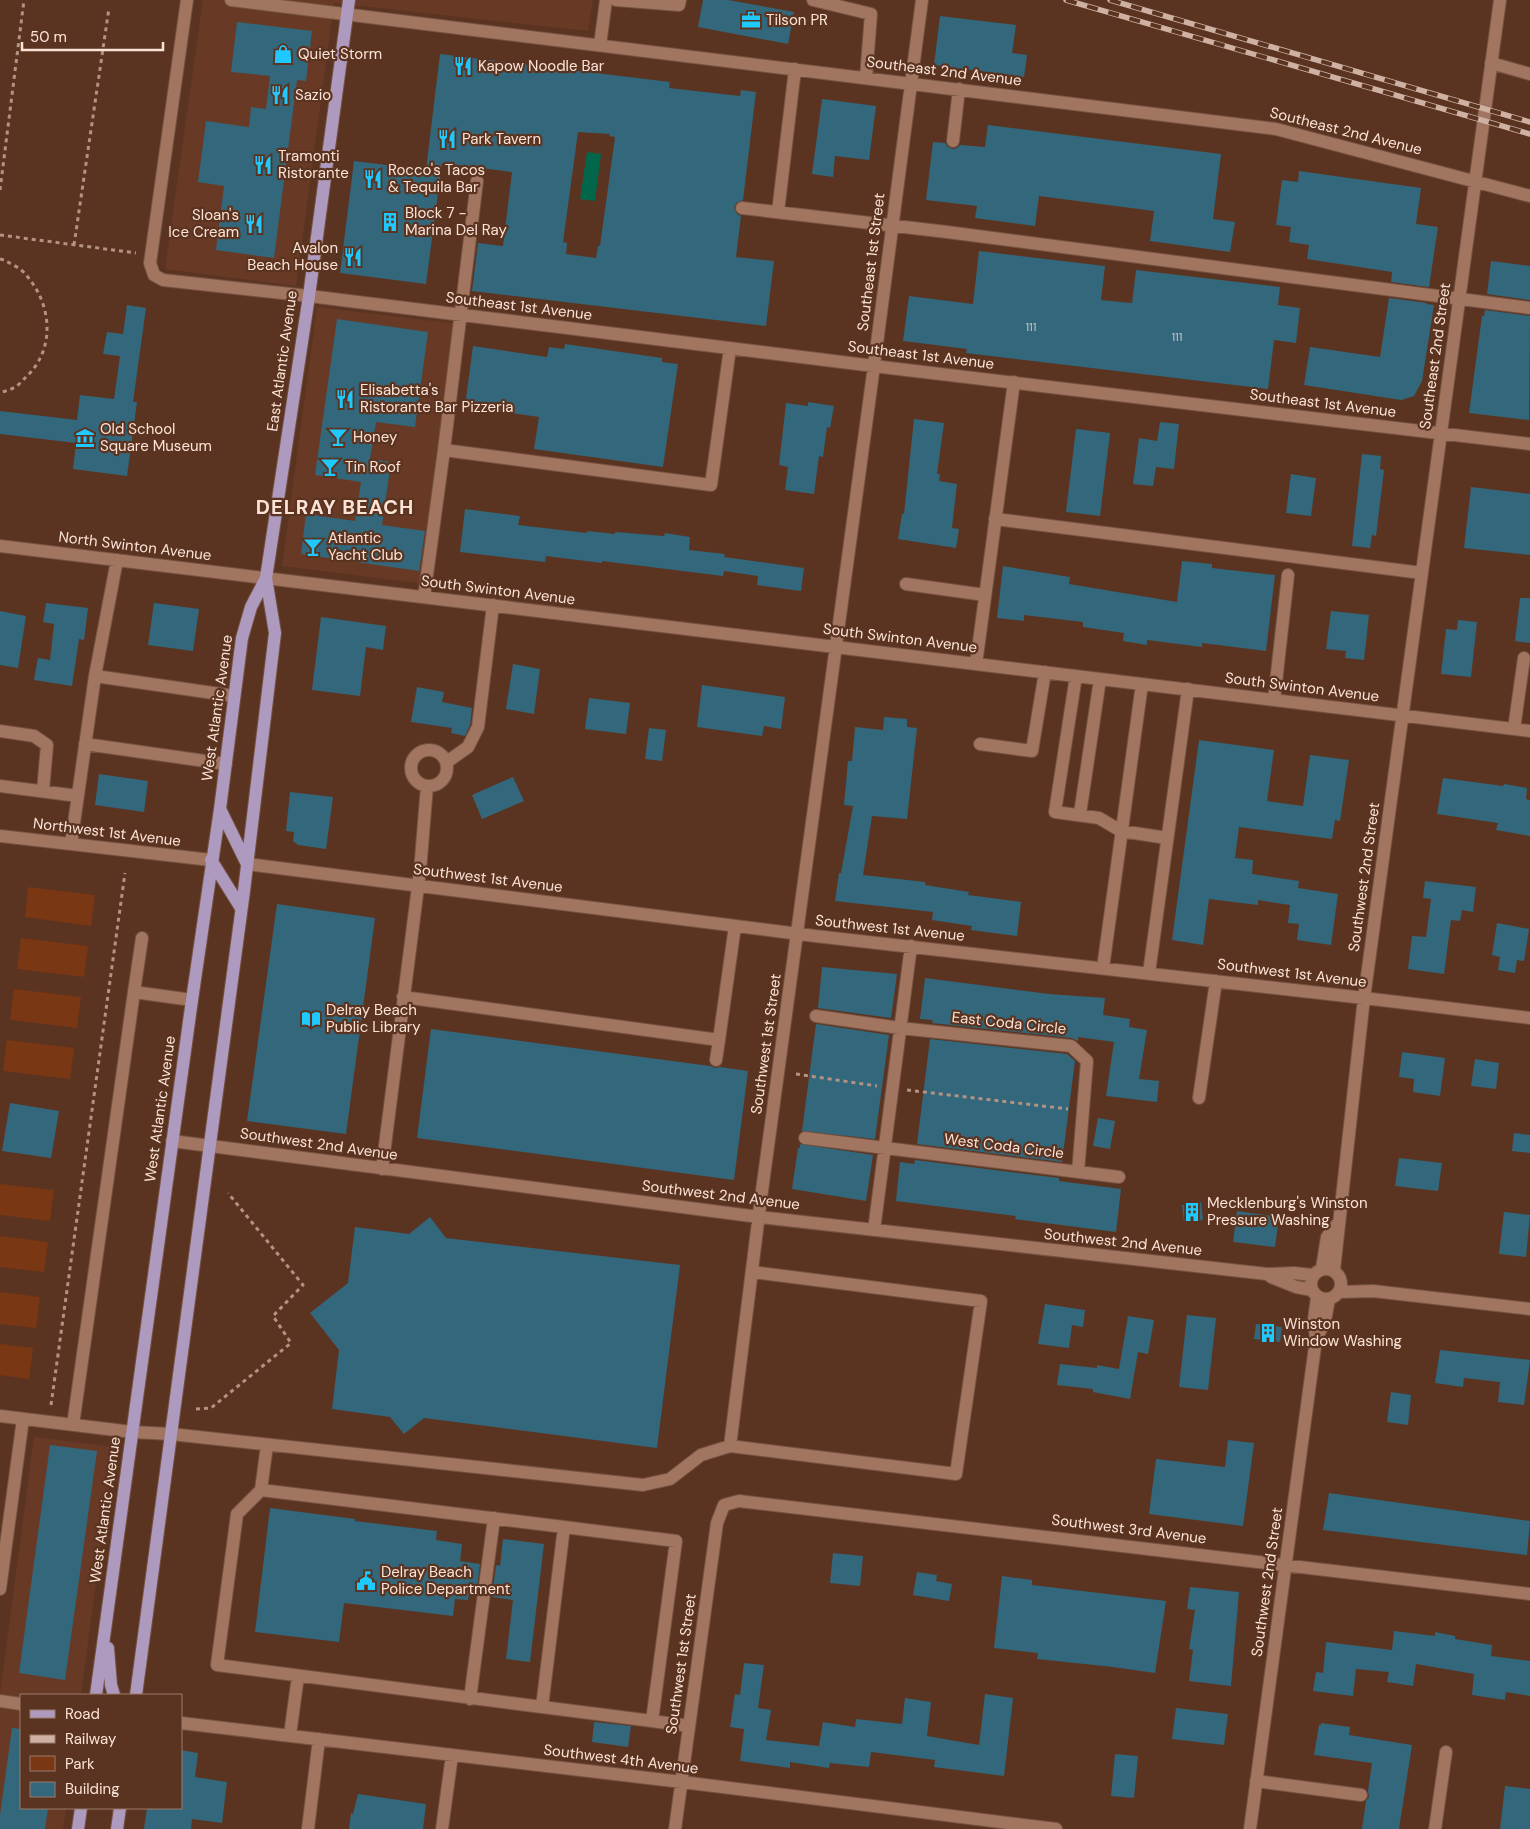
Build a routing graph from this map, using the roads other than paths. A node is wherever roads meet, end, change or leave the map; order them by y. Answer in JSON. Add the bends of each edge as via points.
{"nodes":[{"id":1,"x":187,"y":0,"type":"edge"},
{"id":2,"x":231,"y":0,"type":"edge"},
{"id":3,"x":348,"y":0,"type":"edge"},
{"id":4,"x":606,"y":0,"type":"edge"},
{"id":5,"x":616,"y":0,"type":"edge"},
{"id":6,"x":680,"y":0,"type":"edge"},
{"id":7,"x":812,"y":0,"type":"edge"},
{"id":8,"x":922,"y":0,"type":"edge"},
{"id":9,"x":1500,"y":0,"type":"edge"},
{"id":10,"x":347,"y":14,"type":"junction"},
{"id":11,"x":600,"y":45,"type":"junction"},
{"id":12,"x":1491,"y":63,"type":"junction"},
{"id":13,"x":795,"y":69,"type":"junction"},
{"id":14,"x":1530,"y":74,"type":"edge"},
{"id":15,"x":866,"y":78,"type":"junction"},
{"id":16,"x":911,"y":83,"type":"junction"},
{"id":17,"x":959,"y":89,"type":"junction"},
{"id":18,"x":953,"y":140,"type":"dead end"},
{"id":19,"x":1475,"y":180,"type":"junction"},
{"id":20,"x":477,"y":181,"type":"dead end"},
{"id":21,"x":1530,"y":196,"type":"edge"},
{"id":22,"x":742,"y":208,"type":"dead end"},
{"id":23,"x":778,"y":212,"type":"junction"},
{"id":24,"x":892,"y":226,"type":"junction"},
{"id":25,"x":308,"y":296,"type":"junction"},
{"id":26,"x":1460,"y":298,"type":"junction"},
{"id":27,"x":1530,"y":308,"type":"edge"},
{"id":28,"x":461,"y":315,"type":"junction"},
{"id":29,"x":730,"y":348,"type":"junction"},
{"id":30,"x":874,"y":366,"type":"junction"},
{"id":31,"x":1014,"y":382,"type":"junction"},
{"id":32,"x":1441,"y":434,"type":"junction"},
{"id":33,"x":1530,"y":444,"type":"edge"},
{"id":34,"x":444,"y":450,"type":"junction"},
{"id":35,"x":995,"y":519,"type":"junction"},
{"id":36,"x":0,"y":546,"type":"edge"},
{"id":37,"x":116,"y":560,"type":"junction"},
{"id":38,"x":1422,"y":573,"type":"junction"},
{"id":39,"x":1288,"y":576,"type":"dead end"},
{"id":40,"x":266,"y":578,"type":"junction"},
{"id":41,"x":906,"y":584,"type":"dead end"},
{"id":42,"x":985,"y":595,"type":"junction"},
{"id":43,"x":424,"y":597,"type":"junction"},
{"id":44,"x":493,"y":605,"type":"junction"},
{"id":45,"x":836,"y":646,"type":"junction"},
{"id":46,"x":1524,"y":658,"type":"dead end"},
{"id":47,"x":976,"y":664,"type":"junction"},
{"id":48,"x":1045,"y":672,"type":"junction"},
{"id":49,"x":95,"y":676,"type":"junction"},
{"id":50,"x":1076,"y":676,"type":"junction"},
{"id":51,"x":1100,"y":679,"type":"junction"},
{"id":52,"x":1142,"y":684,"type":"junction"},
{"id":53,"x":1188,"y":689,"type":"junction"},
{"id":54,"x":234,"y":696,"type":"junction"},
{"id":55,"x":1274,"y":700,"type":"junction"},
{"id":56,"x":1403,"y":715,"type":"junction"},
{"id":57,"x":1514,"y":729,"type":"junction"},
{"id":58,"x":1530,"y":730,"type":"edge"},
{"id":59,"x":0,"y":731,"type":"edge"},
{"id":60,"x":85,"y":744,"type":"junction"},
{"id":61,"x":980,"y":744,"type":"dead end"},
{"id":62,"x":446,"y":762,"type":"junction"},
{"id":63,"x":226,"y":764,"type":"junction"},
{"id":64,"x":0,"y":786,"type":"edge"},
{"id":65,"x":427,"y":786,"type":"junction"},
{"id":66,"x":43,"y":791,"type":"junction"},
{"id":67,"x":78,"y":796,"type":"junction"},
{"id":68,"x":220,"y":809,"type":"junction"},
{"id":69,"x":1080,"y":814,"type":"junction"},
{"id":70,"x":1122,"y":831,"type":"junction"},
{"id":71,"x":0,"y":836,"type":"edge"},
{"id":72,"x":1167,"y":838,"type":"junction"},
{"id":73,"x":71,"y":844,"type":"junction"},
{"id":74,"x":211,"y":860,"type":"junction"},
{"id":75,"x":247,"y":864,"type":"junction"},
{"id":76,"x":417,"y":886,"type":"junction"},
{"id":77,"x":242,"y":908,"type":"junction"},
{"id":78,"x":735,"y":926,"type":"junction"},
{"id":79,"x":797,"y":933,"type":"junction"},
{"id":80,"x":142,"y":938,"type":"dead end"},
{"id":81,"x":911,"y":946,"type":"junction"},
{"id":82,"x":1102,"y":968,"type":"junction"},
{"id":83,"x":1149,"y":973,"type":"junction"},
{"id":84,"x":1216,"y":981,"type":"junction"},
{"id":85,"x":134,"y":992,"type":"junction"},
{"id":86,"x":403,"y":998,"type":"junction"},
{"id":87,"x":1364,"y":998,"type":"junction"},
{"id":88,"x":192,"y":1000,"type":"junction"},
{"id":89,"x":816,"y":1016,"type":"dead end"},
{"id":90,"x":1530,"y":1018,"type":"edge"},
{"id":91,"x":900,"y":1028,"type":"junction"},
{"id":92,"x":719,"y":1040,"type":"junction"},
{"id":93,"x":716,"y":1060,"type":"dead end"},
{"id":94,"x":1199,"y":1098,"type":"dead end"},
{"id":95,"x":805,"y":1138,"type":"dead end"},
{"id":96,"x":172,"y":1140,"type":"junction"},
{"id":97,"x":208,"y":1145,"type":"junction"},
{"id":98,"x":884,"y":1148,"type":"junction"},
{"id":99,"x":382,"y":1169,"type":"junction"},
{"id":100,"x":1078,"y":1172,"type":"junction"},
{"id":101,"x":1119,"y":1177,"type":"dead end"},
{"id":102,"x":759,"y":1217,"type":"junction"},
{"id":103,"x":874,"y":1230,"type":"junction"},
{"id":104,"x":752,"y":1272,"type":"junction"},
{"id":105,"x":1327,"y":1273,"type":"junction"},
{"id":106,"x":1267,"y":1274,"type":"junction"},
{"id":107,"x":1373,"y":1291,"type":"junction"},
{"id":108,"x":1324,"y":1295,"type":"junction"},
{"id":109,"x":1530,"y":1309,"type":"edge"},
{"id":110,"x":0,"y":1416,"type":"edge"},
{"id":111,"x":23,"y":1418,"type":"junction"},
{"id":112,"x":73,"y":1425,"type":"junction"},
{"id":113,"x":132,"y":1432,"type":"junction"},
{"id":114,"x":171,"y":1434,"type":"junction"},
{"id":115,"x":267,"y":1445,"type":"junction"},
{"id":116,"x":730,"y":1446,"type":"junction"},
{"id":117,"x":261,"y":1490,"type":"junction"},
{"id":118,"x":724,"y":1504,"type":"joint"},
{"id":119,"x":494,"y":1518,"type":"junction"},
{"id":120,"x":564,"y":1527,"type":"junction"},
{"id":121,"x":3,"y":1536,"type":"edge"},
{"id":122,"x":1285,"y":1564,"type":"junction"},
{"id":123,"x":0,"y":1589,"type":"edge"},
{"id":124,"x":1530,"y":1594,"type":"edge"},
{"id":125,"x":106,"y":1625,"type":"junction"},
{"id":126,"x":298,"y":1676,"type":"junction"},
{"id":127,"x":96,"y":1694,"type":"edge"},
{"id":128,"x":114,"y":1694,"type":"edge"},
{"id":129,"x":136,"y":1694,"type":"edge"},
{"id":130,"x":470,"y":1699,"type":"junction"},
{"id":131,"x":0,"y":1701,"type":"edge"},
{"id":132,"x":20,"y":1704,"type":"edge"},
{"id":133,"x":542,"y":1707,"type":"junction"},
{"id":134,"x":652,"y":1721,"type":"junction"},
{"id":135,"x":182,"y":1723,"type":"edge"},
{"id":136,"x":689,"y":1726,"type":"junction"},
{"id":137,"x":290,"y":1735,"type":"junction"},
{"id":138,"x":319,"y":1739,"type":"junction"},
{"id":139,"x":1446,"y":1752,"type":"dead end"},
{"id":140,"x":452,"y":1755,"type":"junction"},
{"id":141,"x":1256,"y":1781,"type":"junction"},
{"id":142,"x":682,"y":1782,"type":"junction"},
{"id":143,"x":1361,"y":1795,"type":"dead end"},
{"id":144,"x":81,"y":1809,"type":"edge"},
{"id":145,"x":120,"y":1809,"type":"edge"},
{"id":146,"x":78,"y":1829,"type":"edge"},
{"id":147,"x":117,"y":1829,"type":"edge"},
{"id":148,"x":308,"y":1829,"type":"edge"},
{"id":149,"x":442,"y":1829,"type":"edge"},
{"id":150,"x":675,"y":1829,"type":"edge"},
{"id":151,"x":1056,"y":1829,"type":"edge"},
{"id":152,"x":1250,"y":1829,"type":"edge"},
{"id":153,"x":1434,"y":1829,"type":"edge"}],
"edges":[{"from":1,"to":25,"type":"street","name":"Southeast 1st Avenue","via":[[150,263],[154,275],[163,280]]},
{"from":2,"to":10,"type":"street","name":"Southeast 2nd Avenue"},
{"from":3,"to":10,"type":"main road","name":"East Atlantic Avenue"},
{"from":4,"to":11,"type":"street"},
{"from":5,"to":6,"type":"street","via":[[679,6]]},
{"from":7,"to":15,"type":"street","via":[[871,14]]},
{"from":8,"to":16,"type":"street","name":"Southeast 1st Street"},
{"from":9,"to":12,"type":"street","name":"Southeast 2nd Street"},
{"from":10,"to":11,"type":"street","name":"Southeast 2nd Avenue"},
{"from":10,"to":25,"type":"main road","name":"East Atlantic Avenue"},
{"from":11,"to":13,"type":"street","name":"Southeast 2nd Avenue"},
{"from":12,"to":14,"type":"street"},
{"from":12,"to":19,"type":"street","name":"Southeast 2nd Street"},
{"from":13,"to":15,"type":"street","name":"Southeast 2nd Avenue"},
{"from":13,"to":23,"type":"street"},
{"from":15,"to":16,"type":"street","name":"Southeast 2nd Avenue"},
{"from":16,"to":17,"type":"street","name":"Southeast 2nd Avenue"},
{"from":16,"to":24,"type":"street","name":"Southeast 1st Street"},
{"from":17,"to":18,"type":"street"},
{"from":17,"to":19,"type":"street","name":"Southeast 2nd Avenue","via":[[1276,129]]},
{"from":19,"to":21,"type":"street","name":"Southeast 2nd Avenue"},
{"from":19,"to":26,"type":"street","name":"Southeast 2nd Street"},
{"from":20,"to":28,"type":"street"},
{"from":22,"to":23,"type":"street"},
{"from":23,"to":24,"type":"street"},
{"from":24,"to":26,"type":"street"},
{"from":24,"to":30,"type":"street","name":"Southeast 1st Street"},
{"from":25,"to":28,"type":"street","name":"Southeast 1st Avenue"},
{"from":25,"to":40,"type":"main road","name":"East Atlantic Avenue"},
{"from":26,"to":27,"type":"street"},
{"from":26,"to":32,"type":"street","name":"Southeast 2nd Street"},
{"from":28,"to":29,"type":"street","name":"Southeast 1st Avenue"},
{"from":28,"to":34,"type":"street"},
{"from":29,"to":30,"type":"street","name":"Southeast 1st Avenue"},
{"from":29,"to":34,"type":"street","via":[[711,485]]},
{"from":30,"to":31,"type":"street","name":"Southeast 1st Avenue"},
{"from":30,"to":45,"type":"street","name":"Southeast 1st Street"},
{"from":31,"to":32,"type":"street","name":"Southeast 1st Avenue"},
{"from":31,"to":35,"type":"street"},
{"from":32,"to":33,"type":"street","name":"Southeast 1st Avenue"},
{"from":32,"to":38,"type":"street","name":"Southeast 2nd Street"},
{"from":34,"to":43,"type":"street"},
{"from":35,"to":38,"type":"street"},
{"from":35,"to":42,"type":"street"},
{"from":36,"to":37,"type":"street","name":"North Swinton Avenue"},
{"from":37,"to":40,"type":"street","name":"North Swinton Avenue"},
{"from":37,"to":49,"type":"street"},
{"from":38,"to":56,"type":"street","name":"Southeast 2nd Street"},
{"from":39,"to":55,"type":"street"},
{"from":40,"to":43,"type":"street","name":"South Swinton Avenue"},
{"from":40,"to":54,"type":"main road","name":"West Atlantic Avenue","via":[[251,607],[242,638]]},
{"from":40,"to":75,"type":"main road","via":[[275,633]]},
{"from":41,"to":42,"type":"street"},
{"from":42,"to":47,"type":"street"},
{"from":43,"to":44,"type":"street","name":"South Swinton Avenue"},
{"from":44,"to":45,"type":"street","name":"South Swinton Avenue"},
{"from":44,"to":62,"type":"street","via":[[478,727],[468,747]]},
{"from":45,"to":47,"type":"street","name":"South Swinton Avenue"},
{"from":45,"to":79,"type":"street","name":"Southwest 1st Street"},
{"from":46,"to":57,"type":"street"},
{"from":47,"to":48,"type":"street","name":"South Swinton Avenue"},
{"from":48,"to":50,"type":"street","name":"South Swinton Avenue"},
{"from":48,"to":61,"type":"street","via":[[1032,751]]},
{"from":49,"to":54,"type":"street"},
{"from":49,"to":60,"type":"street"},
{"from":50,"to":51,"type":"street","name":"South Swinton Avenue"},
{"from":50,"to":69,"type":"street","via":[[1056,812]]},
{"from":51,"to":52,"type":"street","name":"South Swinton Avenue"},
{"from":51,"to":69,"type":"street"},
{"from":52,"to":53,"type":"street","name":"South Swinton Avenue"},
{"from":52,"to":70,"type":"street"},
{"from":53,"to":55,"type":"street","name":"South Swinton Avenue"},
{"from":53,"to":72,"type":"street"},
{"from":54,"to":63,"type":"main road","name":"West Atlantic Avenue"},
{"from":55,"to":56,"type":"street","name":"South Swinton Avenue"},
{"from":56,"to":57,"type":"street","name":"South Swinton Avenue"},
{"from":56,"to":87,"type":"street","name":"Southwest 2nd Street"},
{"from":57,"to":58,"type":"street","name":"South Swinton Avenue"},
{"from":59,"to":66,"type":"street","via":[[34,736],[47,744]]},
{"from":60,"to":63,"type":"street"},
{"from":60,"to":67,"type":"street"},
{"from":62,"to":65,"type":"street","via":[[448,768],[444,780]]},
{"from":62,"to":65,"type":"street","via":[[434,750],[417,755],[411,765],[413,777]]},
{"from":63,"to":68,"type":"main road","name":"West Atlantic Avenue"},
{"from":64,"to":66,"type":"street"},
{"from":65,"to":76,"type":"street"},
{"from":66,"to":67,"type":"street"},
{"from":67,"to":73,"type":"street"},
{"from":68,"to":74,"type":"main road","name":"West Atlantic Avenue"},
{"from":68,"to":75,"type":"main road"},
{"from":69,"to":70,"type":"street","via":[[1099,818]]},
{"from":70,"to":72,"type":"street"},
{"from":70,"to":82,"type":"street"},
{"from":71,"to":73,"type":"street","name":"Northwest 1st Avenue"},
{"from":72,"to":83,"type":"street"},
{"from":73,"to":74,"type":"street","name":"Northwest 1st Avenue"},
{"from":74,"to":77,"type":"main road"},
{"from":74,"to":88,"type":"main road","name":"West Atlantic Avenue"},
{"from":75,"to":76,"type":"street","name":"Southwest 1st Avenue"},
{"from":75,"to":77,"type":"main road"},
{"from":76,"to":78,"type":"street","name":"Southwest 1st Avenue"},
{"from":76,"to":86,"type":"street"},
{"from":77,"to":97,"type":"main road"},
{"from":78,"to":79,"type":"street","name":"Southwest 1st Avenue"},
{"from":78,"to":92,"type":"street"},
{"from":79,"to":81,"type":"street","name":"Southwest 1st Avenue"},
{"from":79,"to":102,"type":"street","name":"Southwest 1st Street"},
{"from":80,"to":85,"type":"street"},
{"from":81,"to":82,"type":"street","name":"Southwest 1st Avenue"},
{"from":81,"to":91,"type":"street"},
{"from":82,"to":83,"type":"street","name":"Southwest 1st Avenue"},
{"from":83,"to":84,"type":"street","name":"Southwest 1st Avenue"},
{"from":84,"to":87,"type":"street","name":"Southwest 1st Avenue"},
{"from":84,"to":94,"type":"street"},
{"from":85,"to":88,"type":"street"},
{"from":85,"to":112,"type":"street"},
{"from":86,"to":92,"type":"street"},
{"from":86,"to":99,"type":"street"},
{"from":87,"to":90,"type":"street","name":"Southwest 1st Avenue"},
{"from":87,"to":105,"type":"street","name":"Southwest 2nd Street","via":[[1339,1222],[1327,1237]]},
{"from":88,"to":96,"type":"main road","name":"West Atlantic Avenue"},
{"from":89,"to":91,"type":"street"},
{"from":91,"to":98,"type":"street"},
{"from":91,"to":100,"type":"street","name":"East Coda Circle","via":[[1071,1046],[1087,1061]]},
{"from":92,"to":93,"type":"street"},
{"from":95,"to":98,"type":"street","name":"West Coda Circle"},
{"from":96,"to":97,"type":"street","name":"Southwest 2nd Avenue"},
{"from":96,"to":113,"type":"main road","name":"West Atlantic Avenue"},
{"from":97,"to":99,"type":"street","name":"Southwest 2nd Avenue"},
{"from":97,"to":114,"type":"main road"},
{"from":98,"to":100,"type":"street","name":"West Coda Circle"},
{"from":98,"to":103,"type":"street"},
{"from":99,"to":102,"type":"street","name":"Southwest 2nd Avenue"},
{"from":100,"to":101,"type":"street","name":"West Coda Circle"},
{"from":102,"to":103,"type":"street","name":"Southwest 2nd Avenue"},
{"from":102,"to":104,"type":"street","name":"Southwest 1st Street"},
{"from":103,"to":106,"type":"street","name":"Southwest 2nd Avenue"},
{"from":104,"to":116,"type":"street","name":"Southwest 1st Street"},
{"from":104,"to":116,"type":"street","via":[[981,1301],[956,1474]]},
{"from":105,"to":106,"type":"street","name":"Southwest 2nd Avenue"},
{"from":105,"to":107,"type":"street","name":"Southwest 2nd Avenue"},
{"from":105,"to":108,"type":"street","name":"Southwest 2nd Street"},
{"from":105,"to":108,"type":"street","name":"Southwest 2nd Street","via":[[1310,1287]]},
{"from":106,"to":108,"type":"street","name":"Southwest 2nd Avenue"},
{"from":107,"to":108,"type":"street","name":"Southwest 2nd Avenue"},
{"from":107,"to":109,"type":"street","name":"Southwest 2nd Avenue"},
{"from":108,"to":122,"type":"street","name":"Southwest 2nd Street","via":[[1314,1320],[1316,1339]]},
{"from":110,"to":111,"type":"street"},
{"from":111,"to":112,"type":"street"},
{"from":111,"to":121,"type":"street"},
{"from":112,"to":113,"type":"street"},
{"from":113,"to":114,"type":"street"},
{"from":113,"to":125,"type":"main road","name":"West Atlantic Avenue"},
{"from":114,"to":115,"type":"street"},
{"from":114,"to":129,"type":"main road"},
{"from":115,"to":116,"type":"street","via":[[643,1485],[670,1479],[701,1454]]},
{"from":115,"to":117,"type":"street"},
{"from":117,"to":119,"type":"street"},
{"from":117,"to":126,"type":"street","via":[[237,1514],[217,1665]]},
{"from":118,"to":122,"type":"street","name":"Southwest 3rd Avenue","via":[[739,1501]]},
{"from":118,"to":136,"type":"street","name":"Southwest 1st Street","via":[[717,1523]]},
{"from":119,"to":120,"type":"street"},
{"from":119,"to":130,"type":"street"},
{"from":120,"to":133,"type":"street"},
{"from":120,"to":134,"type":"street","via":[[676,1541]]},
{"from":121,"to":123,"type":"street"},
{"from":122,"to":124,"type":"street","name":"Southwest 3rd Avenue"},
{"from":122,"to":141,"type":"street","name":"Southwest 2nd Street"},
{"from":125,"to":127,"type":"main road","name":"West Atlantic Avenue"},
{"from":125,"to":128,"type":"main road"},
{"from":126,"to":130,"type":"street"},
{"from":126,"to":137,"type":"street"},
{"from":130,"to":133,"type":"street"},
{"from":131,"to":132,"type":"street"},
{"from":133,"to":134,"type":"street"},
{"from":134,"to":136,"type":"street"},
{"from":135,"to":137,"type":"street","name":"Southwest 4th Avenue"},
{"from":136,"to":142,"type":"street","name":"Southwest 1st Street"},
{"from":137,"to":138,"type":"street","name":"Southwest 4th Avenue"},
{"from":138,"to":140,"type":"street","name":"Southwest 4th Avenue"},
{"from":138,"to":148,"type":"street"},
{"from":139,"to":153,"type":"street"},
{"from":140,"to":142,"type":"street","name":"Southwest 4th Avenue"},
{"from":140,"to":149,"type":"street"},
{"from":141,"to":143,"type":"street"},
{"from":141,"to":152,"type":"street","name":"Southwest 2nd Street"},
{"from":142,"to":150,"type":"street","name":"Southwest 1st Street"},
{"from":142,"to":151,"type":"street","name":"Southwest 4th Avenue"},
{"from":144,"to":146,"type":"main road"},
{"from":145,"to":147,"type":"main road"}]}
